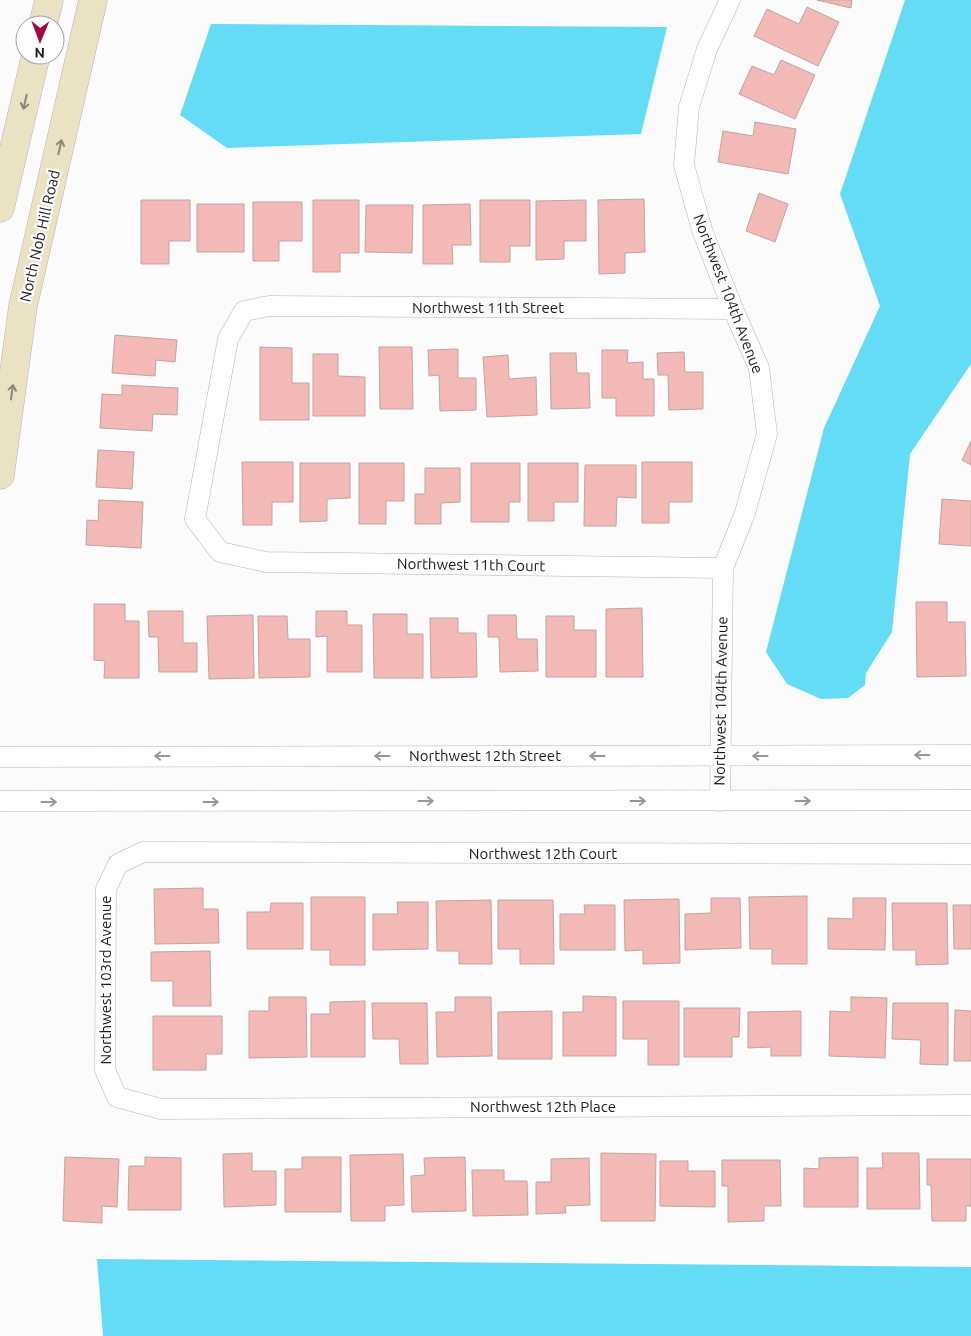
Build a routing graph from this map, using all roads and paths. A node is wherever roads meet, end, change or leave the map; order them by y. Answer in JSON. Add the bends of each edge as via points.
{"nodes":[{"id":1,"x":49,"y":0,"type":"edge"},
{"id":2,"x":94,"y":0,"type":"edge"},
{"id":3,"x":730,"y":0,"type":"edge"},
{"id":4,"x":45,"y":15,"type":"edge"},
{"id":5,"x":34,"y":65,"type":"edge"},
{"id":6,"x":0,"y":208,"type":"edge"},
{"id":7,"x":733,"y":309,"type":"junction"},
{"id":8,"x":0,"y":475,"type":"edge"},
{"id":9,"x":220,"y":552,"type":"joint"},
{"id":10,"x":723,"y":568,"type":"junction"},
{"id":11,"x":971,"y":755,"type":"edge"},
{"id":12,"x":720,"y":756,"type":"junction"},
{"id":13,"x":0,"y":757,"type":"edge"},
{"id":14,"x":971,"y":800,"type":"edge"},
{"id":15,"x":0,"y":801,"type":"edge"},
{"id":16,"x":720,"y":801,"type":"junction"},
{"id":17,"x":971,"y":854,"type":"edge"},
{"id":18,"x":118,"y":864,"type":"joint"},
{"id":19,"x":117,"y":1097,"type":"joint"},
{"id":20,"x":971,"y":1105,"type":"edge"}],
"edges":[{"from":1,"to":4,"type":"main road"},
{"from":8,"to":2,"type":"main road","name":"North Nob Hill Road","one_way":true,"via":[[24,306]]},
{"from":3,"to":7,"type":"street","name":"Northwest 104th Avenue","via":[[707,49],[689,107],[684,165],[702,230]]},
{"from":5,"to":6,"type":"main road","one_way":true},
{"from":7,"to":9,"type":"street","name":"Northwest 11th Street","via":[[269,306],[244,311],[228,339],[195,519]]},
{"from":7,"to":10,"type":"street","name":"Northwest 104th Avenue","via":[[759,368],[767,434],[745,513]]},
{"from":9,"to":10,"type":"street","name":"Northwest 11th Court","via":[[266,562]]},
{"from":10,"to":12,"type":"street","name":"Northwest 104th Avenue"},
{"from":11,"to":12,"type":"street","name":"Northwest 12th Street","one_way":true},
{"from":12,"to":13,"type":"street","name":"Northwest 12th Street","one_way":true},
{"from":12,"to":16,"type":"street","name":"Northwest 104th Avenue"},
{"from":16,"to":14,"type":"street","one_way":true},
{"from":15,"to":16,"type":"street","one_way":true},
{"from":17,"to":18,"type":"street","name":"Northwest 12th Court","via":[[143,852]]},
{"from":18,"to":19,"type":"street","name":"Northwest 103rd Avenue","via":[[106,889],[105,1070]]},
{"from":19,"to":20,"type":"street","name":"Northwest 12th Place","via":[[161,1109]]}]}
